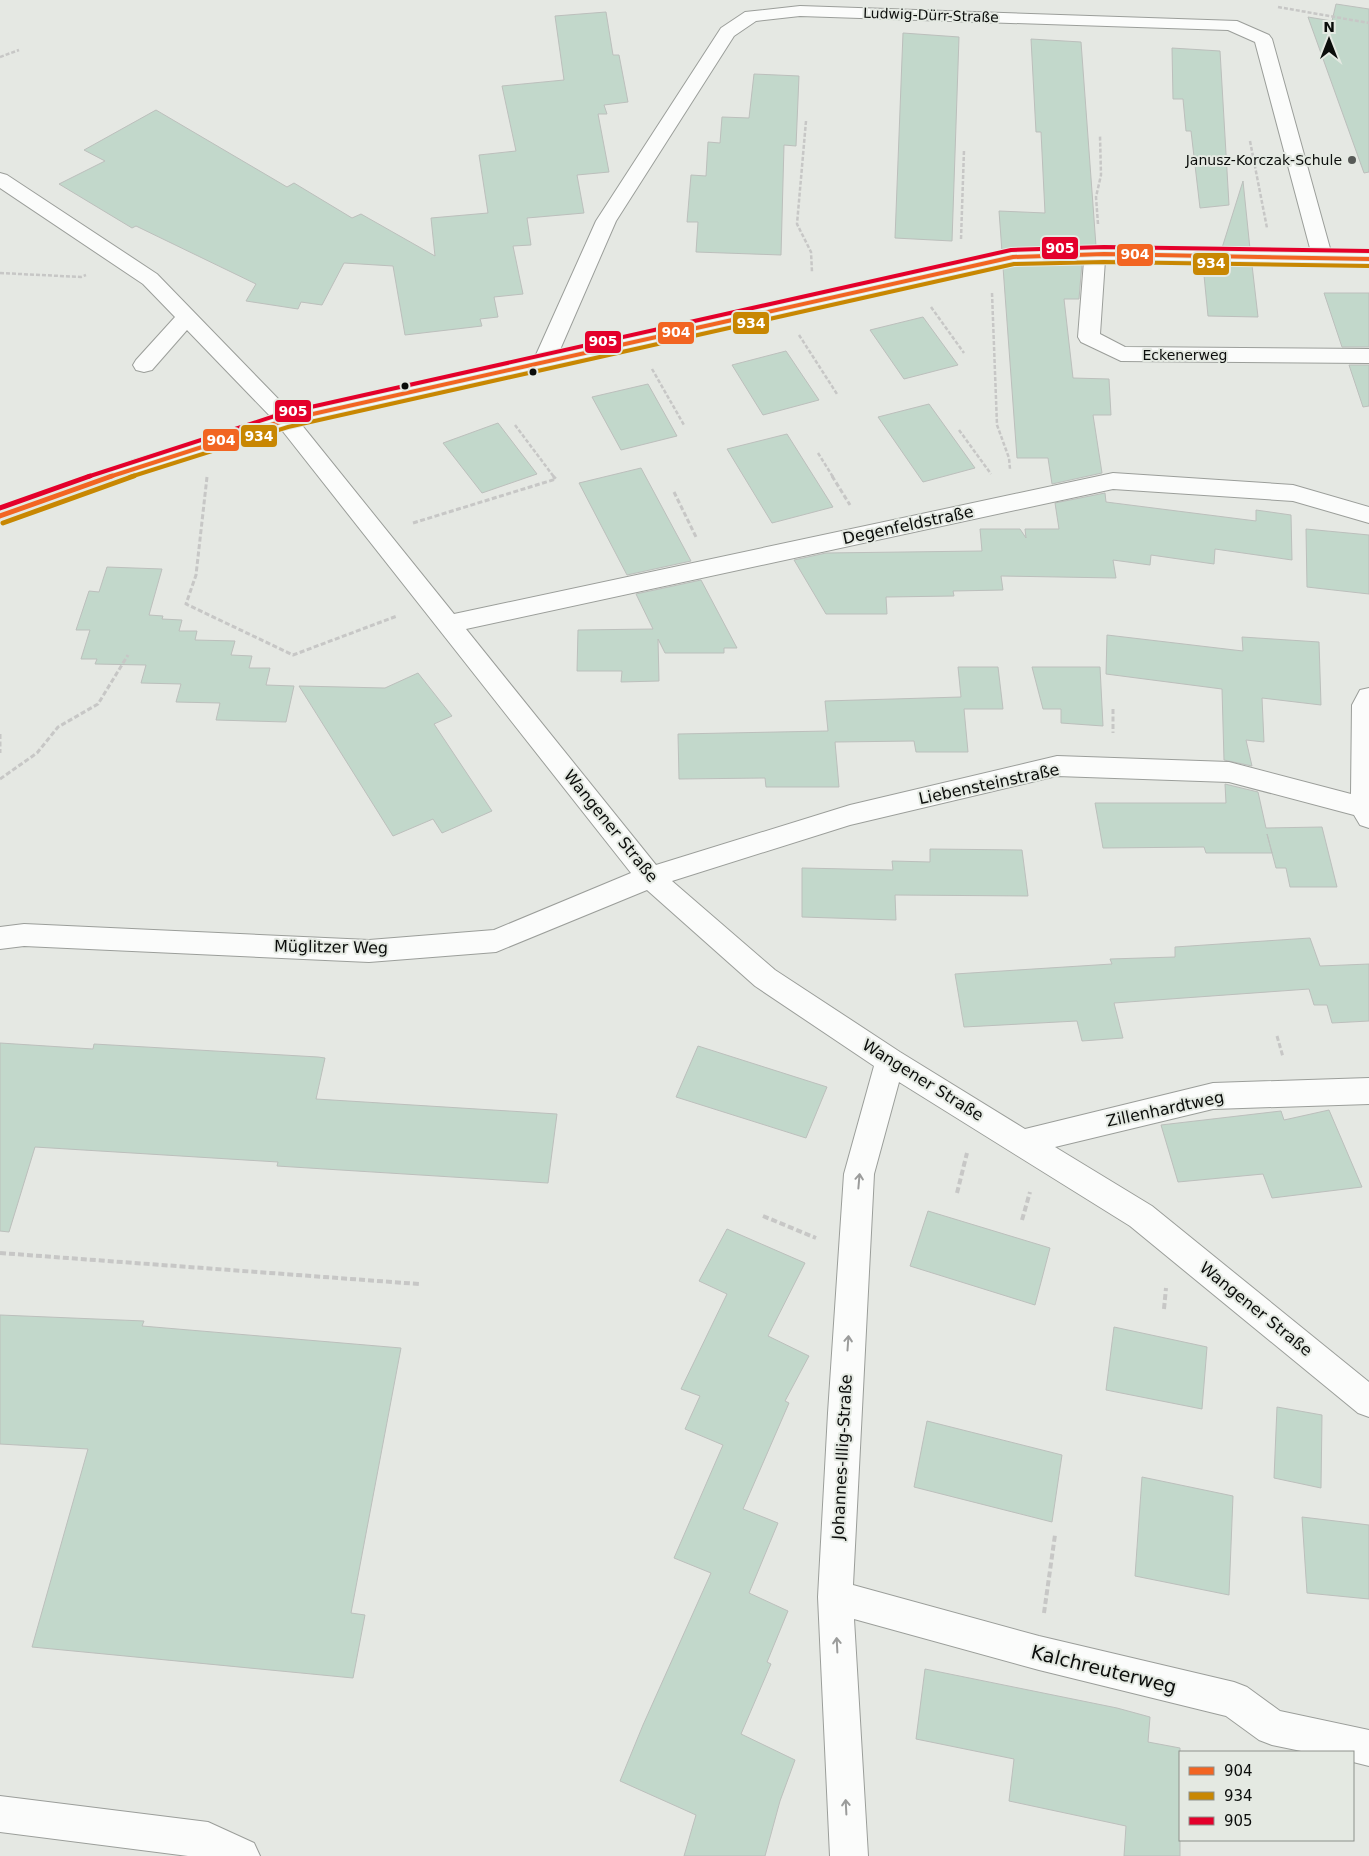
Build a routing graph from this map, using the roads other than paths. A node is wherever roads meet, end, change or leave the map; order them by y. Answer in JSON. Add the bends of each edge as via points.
{"nodes":[{"id":1,"x":0,"y":179,"type":"edge"},
{"id":2,"x":1098,"y":254,"type":"junction"},
{"id":3,"x":1322,"y":256,"type":"junction"},
{"id":4,"x":1369,"y":258,"type":"edge"},
{"id":5,"x":187,"y":317,"type":"junction"},
{"id":6,"x":1369,"y":356,"type":"edge"},
{"id":7,"x":543,"y":364,"type":"junction"},
{"id":8,"x":144,"y":365,"type":"dead end"},
{"id":9,"x":286,"y":420,"type":"junction"},
{"id":10,"x":1369,"y":514,"type":"edge"},
{"id":11,"x":0,"y":516,"type":"edge"},
{"id":12,"x":449,"y":624,"type":"junction"},
{"id":13,"x":1369,"y":697,"type":"edge"},
{"id":14,"x":1366,"y":813,"type":"edge"},
{"id":15,"x":650,"y":877,"type":"junction"},
{"id":16,"x":0,"y":938,"type":"edge"},
{"id":17,"x":890,"y":1061,"type":"junction"},
{"id":18,"x":1369,"y":1091,"type":"edge"},
{"id":19,"x":1024,"y":1142,"type":"junction"},
{"id":20,"x":1369,"y":1402,"type":"edge"},
{"id":21,"x":835,"y":1597,"type":"junction"},
{"id":22,"x":1369,"y":1748,"type":"edge"},
{"id":23,"x":0,"y":1814,"type":"edge"},
{"id":24,"x":242,"y":1856,"type":"edge"},
{"id":25,"x":848,"y":1856,"type":"edge"}],
"edges":[{"from":1,"to":5,"type":"street","name":"Wangener Straße","via":[[150,279]]},
{"from":2,"to":3,"type":"street"},
{"from":2,"to":6,"type":"street","name":"Eckenerweg","via":[[1089,337],[1122,354]]},
{"from":2,"to":7,"type":"street","via":[[1013,257]]},
{"from":3,"to":4,"type":"street"},
{"from":3,"to":7,"type":"street","name":"Ludwig-Dürr-Straße","via":[[1262,39],[1239,28],[1231,25],[800,11],[751,16],[727,32],[606,221]]},
{"from":5,"to":8,"type":"street"},
{"from":5,"to":9,"type":"street","name":"Wangener Straße"},
{"from":7,"to":9,"type":"street"},
{"from":9,"to":11,"type":"street","via":[[142,465]]},
{"from":9,"to":12,"type":"street","name":"Wangener Straße"},
{"from":10,"to":12,"type":"street","name":"Degenfeldstraße","via":[[1293,493],[1113,481]]},
{"from":12,"to":15,"type":"street","name":"Wangener Straße"},
{"from":13,"to":14,"type":"street","via":[[1365,705]]},
{"from":14,"to":15,"type":"street","name":"Liebensteinstraße","via":[[1229,772],[1057,766],[850,815]]},
{"from":15,"to":16,"type":"street","name":"Müglitzer Weg","via":[[496,941],[369,951],[24,935]]},
{"from":15,"to":17,"type":"street","name":"Wangener Straße","via":[[765,978]]},
{"from":17,"to":19,"type":"street","name":"Wangener Straße"},
{"from":21,"to":17,"type":"street","name":"Johannes-Illig-Straße","one_way":true,"via":[[859,1174]]},
{"from":18,"to":19,"type":"street","name":"Zillenhardtweg","via":[[1213,1096]]},
{"from":19,"to":20,"type":"street","name":"Wangener Straße","via":[[1141,1216]]},
{"from":21,"to":22,"type":"street","name":"Kalchreuterweg","via":[[1039,1653],[1234,1700],[1272,1727]]},
{"from":25,"to":21,"type":"street","name":"Johannes-Illig-Straße","one_way":true},
{"from":23,"to":24,"type":"street","via":[[208,1840]]}]}
